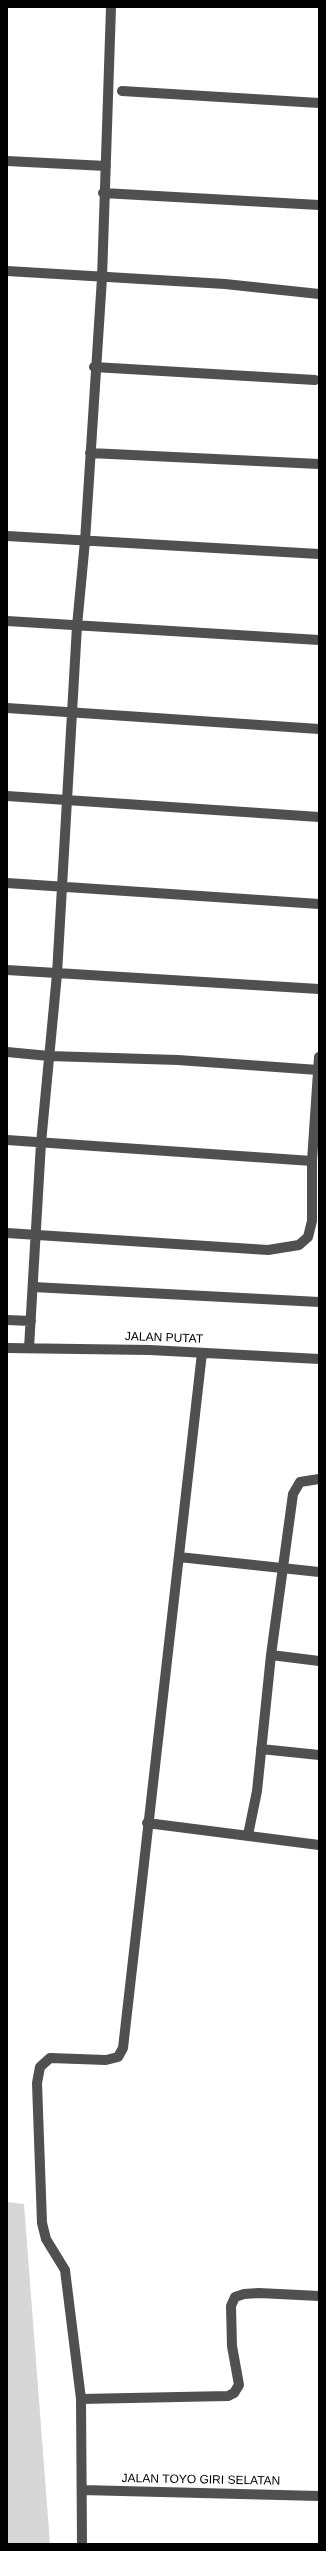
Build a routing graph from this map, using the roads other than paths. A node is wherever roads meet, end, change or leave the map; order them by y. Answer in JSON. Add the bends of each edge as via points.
{"nodes":[{"id":1,"x":111,"y":7,"type":"edge"},
{"id":2,"x":122,"y":91,"type":"dead end"},
{"id":3,"x":319,"y":103,"type":"edge"},
{"id":4,"x":7,"y":161,"type":"edge"},
{"id":5,"x":106,"y":166,"type":"junction"},
{"id":6,"x":103,"y":193,"type":"junction"},
{"id":7,"x":319,"y":204,"type":"edge"},
{"id":8,"x":7,"y":271,"type":"edge"},
{"id":9,"x":102,"y":278,"type":"junction"},
{"id":10,"x":319,"y":294,"type":"edge"},
{"id":11,"x":94,"y":367,"type":"junction"},
{"id":12,"x":315,"y":380,"type":"dead end"},
{"id":13,"x":90,"y":453,"type":"junction"},
{"id":14,"x":319,"y":464,"type":"edge"},
{"id":15,"x":7,"y":536,"type":"edge"},
{"id":16,"x":85,"y":541,"type":"junction"},
{"id":17,"x":319,"y":554,"type":"edge"},
{"id":18,"x":7,"y":621,"type":"edge"},
{"id":19,"x":77,"y":626,"type":"junction"},
{"id":20,"x":319,"y":640,"type":"edge"},
{"id":21,"x":7,"y":708,"type":"edge"},
{"id":22,"x":72,"y":712,"type":"junction"},
{"id":23,"x":319,"y":729,"type":"edge"},
{"id":24,"x":7,"y":796,"type":"edge"},
{"id":25,"x":68,"y":799,"type":"junction"},
{"id":26,"x":319,"y":817,"type":"edge"},
{"id":27,"x":7,"y":883,"type":"edge"},
{"id":28,"x":61,"y":886,"type":"junction"},
{"id":29,"x":319,"y":904,"type":"edge"},
{"id":30,"x":7,"y":970,"type":"edge"},
{"id":31,"x":57,"y":974,"type":"junction"},
{"id":32,"x":319,"y":989,"type":"edge"},
{"id":33,"x":7,"y":1052,"type":"edge"},
{"id":34,"x":49,"y":1056,"type":"junction"},
{"id":35,"x":319,"y":1056,"type":"edge"},
{"id":36,"x":318,"y":1070,"type":"junction"},
{"id":37,"x":7,"y":1140,"type":"edge"},
{"id":38,"x":41,"y":1143,"type":"junction"},
{"id":39,"x":312,"y":1161,"type":"junction"},
{"id":40,"x":7,"y":1233,"type":"edge"},
{"id":41,"x":35,"y":1235,"type":"junction"},
{"id":42,"x":33,"y":1287,"type":"junction"},
{"id":43,"x":319,"y":1302,"type":"edge"},
{"id":44,"x":7,"y":1320,"type":"edge"},
{"id":45,"x":31,"y":1321,"type":"junction"},
{"id":46,"x":7,"y":1348,"type":"edge"},
{"id":47,"x":29,"y":1348,"type":"junction"},
{"id":48,"x":202,"y":1353,"type":"junction"},
{"id":49,"x":319,"y":1359,"type":"edge"},
{"id":50,"x":319,"y":1479,"type":"edge"},
{"id":51,"x":179,"y":1557,"type":"junction"},
{"id":52,"x":282,"y":1568,"type":"junction"},
{"id":53,"x":319,"y":1572,"type":"edge"},
{"id":54,"x":271,"y":1655,"type":"junction"},
{"id":55,"x":319,"y":1661,"type":"edge"},
{"id":56,"x":261,"y":1748,"type":"junction"},
{"id":57,"x":319,"y":1755,"type":"edge"},
{"id":58,"x":147,"y":1823,"type":"junction"},
{"id":59,"x":248,"y":1835,"type":"junction"},
{"id":60,"x":319,"y":1845,"type":"edge"},
{"id":61,"x":319,"y":2296,"type":"edge"},
{"id":62,"x":81,"y":2399,"type":"junction"},
{"id":63,"x":82,"y":2490,"type":"junction"},
{"id":64,"x":319,"y":2496,"type":"edge"},
{"id":65,"x":82,"y":2544,"type":"edge"}],
"edges":[{"from":1,"to":5,"type":"street"},
{"from":2,"to":3,"type":"street"},
{"from":4,"to":5,"type":"street"},
{"from":5,"to":6,"type":"street"},
{"from":6,"to":7,"type":"street"},
{"from":6,"to":9,"type":"street"},
{"from":8,"to":9,"type":"street"},
{"from":9,"to":10,"type":"street","via":[[225,284]]},
{"from":9,"to":11,"type":"street"},
{"from":11,"to":12,"type":"street"},
{"from":11,"to":13,"type":"street"},
{"from":13,"to":14,"type":"street"},
{"from":13,"to":16,"type":"street"},
{"from":15,"to":16,"type":"street"},
{"from":16,"to":17,"type":"street"},
{"from":16,"to":19,"type":"street"},
{"from":18,"to":19,"type":"street"},
{"from":19,"to":20,"type":"street"},
{"from":19,"to":22,"type":"street"},
{"from":21,"to":22,"type":"street"},
{"from":22,"to":23,"type":"street"},
{"from":22,"to":25,"type":"street"},
{"from":24,"to":25,"type":"street"},
{"from":25,"to":26,"type":"street"},
{"from":25,"to":28,"type":"street"},
{"from":27,"to":28,"type":"street"},
{"from":28,"to":29,"type":"street"},
{"from":28,"to":31,"type":"street"},
{"from":30,"to":31,"type":"street"},
{"from":31,"to":32,"type":"street"},
{"from":31,"to":34,"type":"street"},
{"from":33,"to":34,"type":"street"},
{"from":34,"to":36,"type":"street","via":[[178,1060]]},
{"from":34,"to":38,"type":"street"},
{"from":35,"to":36,"type":"street"},
{"from":36,"to":39,"type":"street"},
{"from":37,"to":38,"type":"street"},
{"from":38,"to":39,"type":"street"},
{"from":38,"to":41,"type":"street"},
{"from":39,"to":41,"type":"street","via":[[312,1220],[308,1237],[299,1245],[286,1249],[268,1250]]},
{"from":40,"to":41,"type":"street"},
{"from":41,"to":42,"type":"street"},
{"from":42,"to":43,"type":"street"},
{"from":42,"to":45,"type":"street"},
{"from":44,"to":45,"type":"street"},
{"from":45,"to":47,"type":"street"},
{"from":46,"to":47,"type":"street","name":"JALAN PUTAT"},
{"from":47,"to":48,"type":"street","name":"JALAN PUTAT"},
{"from":48,"to":49,"type":"street","name":"JALAN PUTAT"},
{"from":48,"to":51,"type":"street"},
{"from":50,"to":52,"type":"street","via":[[300,1482],[293,1494]]},
{"from":51,"to":52,"type":"street"},
{"from":51,"to":58,"type":"street"},
{"from":52,"to":53,"type":"street"},
{"from":52,"to":54,"type":"street"},
{"from":54,"to":55,"type":"street"},
{"from":54,"to":56,"type":"street"},
{"from":56,"to":57,"type":"street"},
{"from":56,"to":59,"type":"street","via":[[257,1791]]},
{"from":58,"to":59,"type":"street"},
{"from":58,"to":62,"type":"street","via":[[123,2048],[118,2057],[106,2060],[50,2058],[40,2067],[37,2082],[42,2223],[46,2239],[65,2270]]},
{"from":59,"to":60,"type":"street"},
{"from":61,"to":62,"type":"street","via":[[258,2293],[235,2297],[231,2306],[232,2346],[239,2385],[234,2393],[228,2396]]},
{"from":62,"to":63,"type":"street"},
{"from":63,"to":64,"type":"street","name":"JALAN TOYO GIRI SELATAN"},
{"from":63,"to":65,"type":"street"}]}
